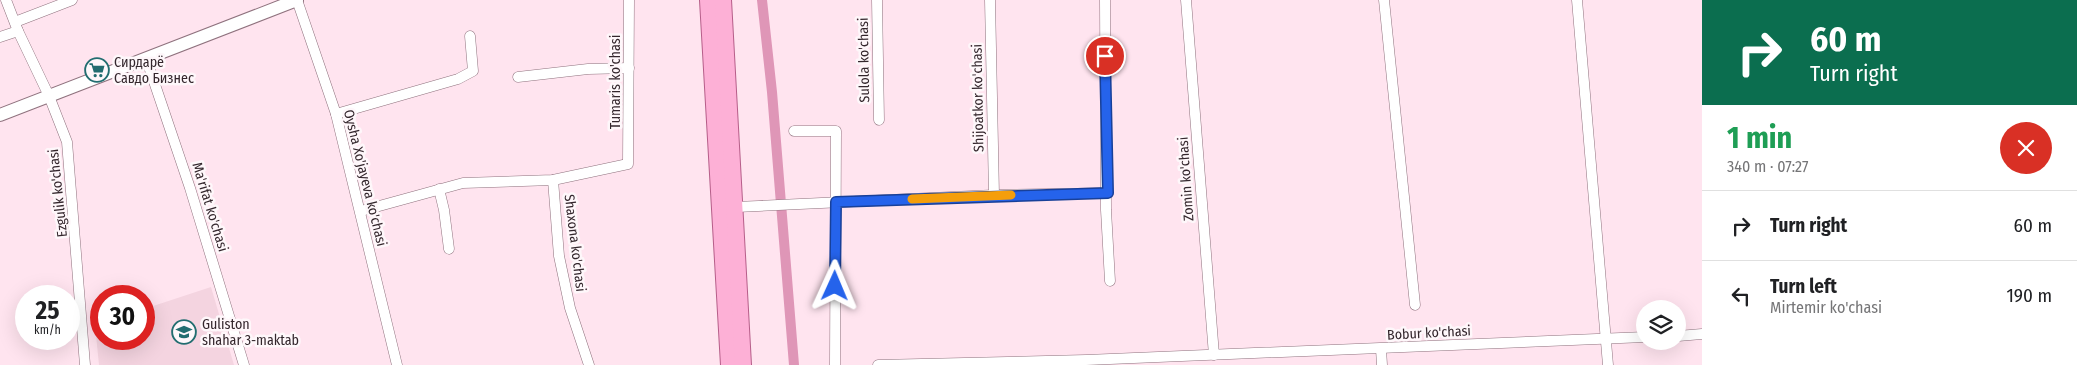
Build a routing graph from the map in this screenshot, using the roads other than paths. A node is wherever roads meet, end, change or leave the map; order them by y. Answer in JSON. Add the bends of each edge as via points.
{"nodes":[{"id":1,"x":6,"y":0,"type":"edge"},
{"id":2,"x":72,"y":0,"type":"edge"},
{"id":3,"x":297,"y":0,"type":"edge"},
{"id":4,"x":629,"y":0,"type":"edge"},
{"id":5,"x":708,"y":0,"type":"edge"},
{"id":6,"x":723,"y":0,"type":"edge"},
{"id":7,"x":877,"y":0,"type":"edge"},
{"id":8,"x":990,"y":0,"type":"edge"},
{"id":9,"x":1105,"y":0,"type":"edge"},
{"id":10,"x":1186,"y":0,"type":"edge"},
{"id":11,"x":1384,"y":0,"type":"edge"},
{"id":12,"x":1577,"y":0,"type":"edge"},
{"id":13,"x":16,"y":27,"type":"junction"},
{"id":14,"x":470,"y":36,"type":"dead end"},
{"id":15,"x":0,"y":37,"type":"edge"},
{"id":16,"x":146,"y":58,"type":"junction"},
{"id":17,"x":629,"y":68,"type":"junction"},
{"id":18,"x":518,"y":77,"type":"dead end"},
{"id":19,"x":49,"y":96,"type":"junction"},
{"id":20,"x":336,"y":114,"type":"junction"},
{"id":21,"x":0,"y":115,"type":"edge"},
{"id":22,"x":879,"y":120,"type":"dead end"},
{"id":23,"x":794,"y":131,"type":"dead end"},
{"id":24,"x":553,"y":180,"type":"junction"},
{"id":25,"x":439,"y":189,"type":"junction"},
{"id":26,"x":1108,"y":193,"type":"junction"},
{"id":27,"x":994,"y":196,"type":"junction"},
{"id":28,"x":836,"y":202,"type":"junction"},
{"id":29,"x":736,"y":207,"type":"junction"},
{"id":30,"x":361,"y":211,"type":"junction"},
{"id":31,"x":449,"y":249,"type":"dead end"},
{"id":32,"x":1110,"y":281,"type":"dead end"},
{"id":33,"x":1415,"y":305,"type":"dead end"},
{"id":34,"x":1702,"y":334,"type":"edge"},
{"id":35,"x":1686,"y":335,"type":"edge"},
{"id":36,"x":1636,"y":337,"type":"edge"},
{"id":37,"x":1607,"y":339,"type":"junction"},
{"id":38,"x":1382,"y":349,"type":"junction"},
{"id":39,"x":1214,"y":355,"type":"junction"},
{"id":40,"x":85,"y":365,"type":"edge"},
{"id":41,"x":244,"y":365,"type":"edge"},
{"id":42,"x":397,"y":365,"type":"edge"},
{"id":43,"x":589,"y":365,"type":"edge"},
{"id":44,"x":729,"y":365,"type":"edge"},
{"id":45,"x":743,"y":365,"type":"edge"},
{"id":46,"x":835,"y":365,"type":"edge"},
{"id":47,"x":878,"y":365,"type":"edge"},
{"id":48,"x":1382,"y":365,"type":"edge"},
{"id":49,"x":1608,"y":365,"type":"edge"}],
"edges":[{"from":1,"to":13,"type":"street","name":"Ezgulik ko'chasi"},
{"from":2,"to":13,"type":"street"},
{"from":3,"to":16,"type":"street"},
{"from":3,"to":20,"type":"street","name":"Oysha Xo'jayeva ko'chasi"},
{"from":4,"to":17,"type":"street","name":"Tumaris ko'chasi"},
{"from":5,"to":44,"type":"main road"},
{"from":6,"to":29,"type":"main road"},
{"from":7,"to":22,"type":"street","name":"Sulola ko'chasi"},
{"from":8,"to":27,"type":"street","name":"Shijoatkor ko'chasi"},
{"from":9,"to":26,"type":"street"},
{"from":10,"to":39,"type":"street","name":"Zomin ko'chasi"},
{"from":11,"to":33,"type":"street"},
{"from":12,"to":37,"type":"street"},
{"from":13,"to":15,"type":"street"},
{"from":13,"to":19,"type":"street","name":"Ezgulik ko'chasi"},
{"from":14,"to":20,"type":"street","via":[[473,71],[458,79]]},
{"from":16,"to":19,"type":"street"},
{"from":16,"to":41,"type":"street","name":"Ma'rifat ko'chasi"},
{"from":17,"to":18,"type":"street"},
{"from":17,"to":24,"type":"street","name":"Tumaris ko'chasi","via":[[628,164]]},
{"from":19,"to":21,"type":"street"},
{"from":19,"to":40,"type":"street","name":"Ezgulik ko'chasi","via":[[67,142]]},
{"from":20,"to":30,"type":"street","name":"Oysha Xo'jayeva ko'chasi"},
{"from":23,"to":28,"type":"street","via":[[836,131]]},
{"from":24,"to":25,"type":"street","via":[[463,183]]},
{"from":24,"to":43,"type":"street","name":"Shaxona ko'chasi","via":[[559,256],[570,308]]},
{"from":25,"to":30,"type":"street"},
{"from":25,"to":31,"type":"street"},
{"from":26,"to":27,"type":"street"},
{"from":26,"to":32,"type":"street"},
{"from":27,"to":28,"type":"street"},
{"from":28,"to":29,"type":"street"},
{"from":28,"to":46,"type":"street"},
{"from":29,"to":45,"type":"main road"},
{"from":30,"to":42,"type":"street","name":"Oysha Xo'jayeva ko'chasi"},
{"from":34,"to":35,"type":"street"},
{"from":36,"to":37,"type":"street","name":"Bobur ko'chasi"},
{"from":37,"to":38,"type":"street","name":"Bobur ko'chasi"},
{"from":37,"to":49,"type":"street"},
{"from":38,"to":39,"type":"street","name":"Bobur ko'chasi"},
{"from":38,"to":48,"type":"street"},
{"from":39,"to":47,"type":"street","name":"Bobur ko'chasi"}]}
